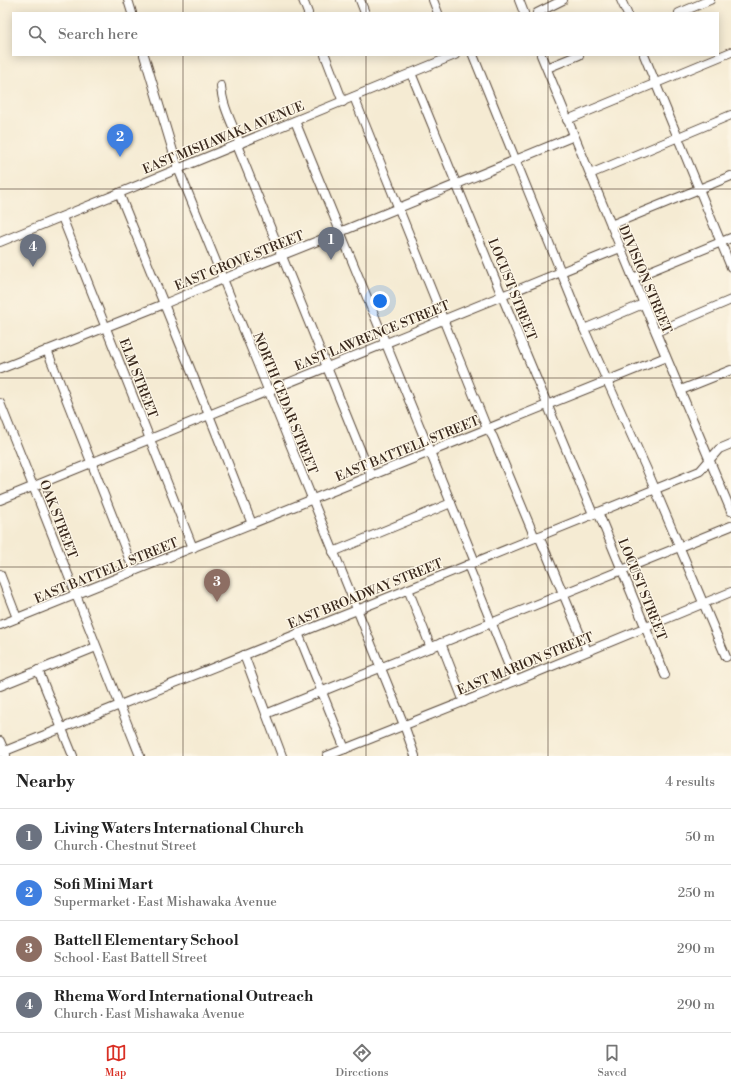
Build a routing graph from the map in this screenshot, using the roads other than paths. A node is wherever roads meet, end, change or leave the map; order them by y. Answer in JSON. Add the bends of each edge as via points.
{"nodes":[{"id":1,"x":128,"y":0,"type":"edge"},
{"id":2,"x":303,"y":0,"type":"edge"},
{"id":3,"x":360,"y":0,"type":"edge"},
{"id":4,"x":433,"y":0,"type":"edge"},
{"id":5,"x":519,"y":0,"type":"edge"},
{"id":6,"x":563,"y":0,"type":"edge"},
{"id":7,"x":621,"y":0,"type":"edge"},
{"id":8,"x":710,"y":0,"type":"edge"},
{"id":9,"x":132,"y":12,"type":"edge"},
{"id":10,"x":308,"y":12,"type":"edge"},
{"id":11,"x":365,"y":12,"type":"edge"},
{"id":12,"x":438,"y":12,"type":"edge"},
{"id":13,"x":524,"y":12,"type":"edge"},
{"id":14,"x":539,"y":12,"type":"edge"},
{"id":15,"x":627,"y":12,"type":"edge"},
{"id":16,"x":681,"y":12,"type":"edge"},
{"id":17,"x":731,"y":52,"type":"edge"},
{"id":18,"x":144,"y":56,"type":"edge"},
{"id":19,"x":325,"y":56,"type":"edge"},
{"id":20,"x":453,"y":56,"type":"edge"},
{"id":21,"x":473,"y":56,"type":"edge"},
{"id":22,"x":541,"y":56,"type":"edge"},
{"id":23,"x":576,"y":56,"type":"edge"},
{"id":24,"x":644,"y":56,"type":"edge"},
{"id":25,"x":546,"y":68,"type":"junction"},
{"id":26,"x":411,"y":73,"type":"junction"},
{"id":27,"x":655,"y":83,"type":"junction"},
{"id":28,"x":221,"y":86,"type":"dead end"},
{"id":29,"x":354,"y":97,"type":"junction"},
{"id":30,"x":343,"y":102,"type":"junction"},
{"id":31,"x":731,"y":116,"type":"edge"},
{"id":32,"x":568,"y":120,"type":"junction"},
{"id":33,"x":295,"y":121,"type":"junction"},
{"id":34,"x":574,"y":136,"type":"junction"},
{"id":35,"x":678,"y":138,"type":"junction"},
{"id":36,"x":239,"y":144,"type":"junction"},
{"id":37,"x":515,"y":160,"type":"junction"},
{"id":38,"x":178,"y":168,"type":"junction"},
{"id":39,"x":590,"y":174,"type":"junction"},
{"id":40,"x":731,"y":176,"type":"edge"},
{"id":41,"x":456,"y":184,"type":"junction"},
{"id":42,"x":699,"y":189,"type":"junction"},
{"id":43,"x":119,"y":192,"type":"junction"},
{"id":44,"x":399,"y":208,"type":"junction"},
{"id":45,"x":62,"y":217,"type":"junction"},
{"id":46,"x":611,"y":225,"type":"junction"},
{"id":47,"x":340,"y":232,"type":"junction"},
{"id":48,"x":731,"y":238,"type":"edge"},
{"id":49,"x":0,"y":242,"type":"edge"},
{"id":50,"x":721,"y":242,"type":"junction"},
{"id":51,"x":620,"y":248,"type":"junction"},
{"id":52,"x":282,"y":255,"type":"junction"},
{"id":53,"x":731,"y":266,"type":"edge"},
{"id":54,"x":561,"y":272,"type":"junction"},
{"id":55,"x":633,"y":278,"type":"junction"},
{"id":56,"x":223,"y":279,"type":"junction"},
{"id":57,"x":502,"y":296,"type":"junction"},
{"id":58,"x":731,"y":300,"type":"edge"},
{"id":59,"x":164,"y":304,"type":"junction"},
{"id":60,"x":644,"y":304,"type":"junction"},
{"id":61,"x":443,"y":319,"type":"junction"},
{"id":62,"x":106,"y":327,"type":"junction"},
{"id":63,"x":584,"y":329,"type":"junction"},
{"id":64,"x":656,"y":332,"type":"junction"},
{"id":65,"x":385,"y":343,"type":"junction"},
{"id":66,"x":46,"y":350,"type":"junction"},
{"id":67,"x":666,"y":356,"type":"junction"},
{"id":68,"x":326,"y":367,"type":"junction"},
{"id":69,"x":0,"y":369,"type":"edge"},
{"id":70,"x":731,"y":370,"type":"edge"},
{"id":71,"x":607,"y":381,"type":"junction"},
{"id":72,"x":681,"y":390,"type":"junction"},
{"id":73,"x":268,"y":391,"type":"junction"},
{"id":74,"x":0,"y":403,"type":"edge"},
{"id":75,"x":547,"y":404,"type":"junction"},
{"id":76,"x":209,"y":415,"type":"junction"},
{"id":77,"x":488,"y":428,"type":"junction"},
{"id":78,"x":150,"y":439,"type":"junction"},
{"id":79,"x":731,"y":444,"type":"edge"},
{"id":80,"x":430,"y":452,"type":"junction"},
{"id":81,"x":710,"y":459,"type":"junction"},
{"id":82,"x":91,"y":463,"type":"junction"},
{"id":83,"x":371,"y":476,"type":"junction"},
{"id":84,"x":33,"y":486,"type":"junction"},
{"id":85,"x":655,"y":489,"type":"junction"},
{"id":86,"x":312,"y":499,"type":"junction"},
{"id":87,"x":0,"y":500,"type":"edge"},
{"id":88,"x":451,"y":503,"type":"junction"},
{"id":89,"x":731,"y":510,"type":"edge"},
{"id":90,"x":595,"y":513,"type":"junction"},
{"id":91,"x":252,"y":524,"type":"junction"},
{"id":92,"x":731,"y":526,"type":"edge"},
{"id":93,"x":537,"y":537,"type":"junction"},
{"id":94,"x":678,"y":546,"type":"junction"},
{"id":95,"x":193,"y":548,"type":"junction"},
{"id":96,"x":333,"y":552,"type":"junction"},
{"id":97,"x":472,"y":564,"type":"junction"},
{"id":98,"x":622,"y":570,"type":"junction"},
{"id":99,"x":134,"y":571,"type":"junction"},
{"id":100,"x":0,"y":574,"type":"edge"},
{"id":101,"x":408,"y":589,"type":"junction"},
{"id":102,"x":731,"y":592,"type":"edge"},
{"id":103,"x":563,"y":594,"type":"junction"},
{"id":104,"x":76,"y":595,"type":"junction"},
{"id":105,"x":704,"y":603,"type":"junction"},
{"id":106,"x":357,"y":610,"type":"junction"},
{"id":107,"x":17,"y":618,"type":"junction"},
{"id":108,"x":491,"y":623,"type":"junction"},
{"id":109,"x":0,"y":625,"type":"edge"},
{"id":110,"x":645,"y":627,"type":"junction"},
{"id":111,"x":298,"y":634,"type":"junction"},
{"id":112,"x":441,"y":643,"type":"junction"},
{"id":113,"x":96,"y":646,"type":"junction"},
{"id":114,"x":430,"y":648,"type":"junction"},
{"id":115,"x":587,"y":651,"type":"junction"},
{"id":116,"x":244,"y":656,"type":"junction"},
{"id":117,"x":726,"y":657,"type":"dead end"},
{"id":118,"x":381,"y":668,"type":"junction"},
{"id":119,"x":38,"y":670,"type":"junction"},
{"id":120,"x":665,"y":675,"type":"dead end"},
{"id":121,"x":515,"y":680,"type":"junction"},
{"id":122,"x":0,"y":686,"type":"edge"},
{"id":123,"x":321,"y":691,"type":"junction"},
{"id":124,"x":464,"y":702,"type":"junction"},
{"id":125,"x":119,"y":704,"type":"junction"},
{"id":126,"x":266,"y":714,"type":"junction"},
{"id":127,"x":404,"y":725,"type":"junction"},
{"id":128,"x":62,"y":728,"type":"junction"},
{"id":129,"x":0,"y":741,"type":"edge"},
{"id":130,"x":345,"y":749,"type":"junction"},
{"id":131,"x":3,"y":753,"type":"edge"},
{"id":132,"x":73,"y":756,"type":"edge"},
{"id":133,"x":140,"y":756,"type":"edge"},
{"id":134,"x":282,"y":756,"type":"edge"},
{"id":135,"x":327,"y":756,"type":"edge"},
{"id":136,"x":415,"y":756,"type":"edge"}],
"edges":[{"from":1,"to":9,"type":"street"},
{"from":2,"to":10,"type":"street"},
{"from":3,"to":11,"type":"street"},
{"from":4,"to":12,"type":"street"},
{"from":5,"to":13,"type":"street"},
{"from":6,"to":14,"type":"street"},
{"from":7,"to":15,"type":"street"},
{"from":8,"to":16,"type":"street"},
{"from":17,"to":27,"type":"street"},
{"from":18,"to":38,"type":"street","name":"NORTH CEDAR STREET"},
{"from":19,"to":30,"type":"street"},
{"from":20,"to":26,"type":"street","name":"EAST MISHAWAKA AVENUE"},
{"from":21,"to":37,"type":"street"},
{"from":22,"to":25,"type":"street","name":"DIVISION STREET"},
{"from":23,"to":25,"type":"street"},
{"from":24,"to":27,"type":"street"},
{"from":25,"to":32,"type":"street","name":"DIVISION STREET"},
{"from":26,"to":29,"type":"street","name":"EAST MISHAWAKA AVENUE"},
{"from":26,"to":41,"type":"street","name":"LOCUST STREET"},
{"from":27,"to":32,"type":"street"},
{"from":27,"to":35,"type":"street"},
{"from":28,"to":36,"type":"street","via":[[221,93]]},
{"from":29,"to":30,"type":"street","name":"EAST MISHAWAKA AVENUE"},
{"from":29,"to":44,"type":"street"},
{"from":30,"to":33,"type":"street","name":"EAST MISHAWAKA AVENUE"},
{"from":31,"to":35,"type":"street"},
{"from":32,"to":34,"type":"street","name":"DIVISION STREET"},
{"from":33,"to":36,"type":"street","name":"EAST MISHAWAKA AVENUE"},
{"from":33,"to":47,"type":"street"},
{"from":34,"to":37,"type":"street","name":"EAST GROVE STREET"},
{"from":34,"to":39,"type":"street","name":"DIVISION STREET"},
{"from":35,"to":39,"type":"street"},
{"from":35,"to":42,"type":"street"},
{"from":36,"to":38,"type":"street","name":"EAST MISHAWAKA AVENUE"},
{"from":36,"to":52,"type":"street"},
{"from":37,"to":41,"type":"street","name":"EAST GROVE STREET"},
{"from":37,"to":54,"type":"street"},
{"from":38,"to":43,"type":"street","name":"EAST MISHAWAKA AVENUE"},
{"from":38,"to":56,"type":"street","name":"NORTH CEDAR STREET"},
{"from":39,"to":46,"type":"street","name":"DIVISION STREET"},
{"from":40,"to":42,"type":"street"},
{"from":41,"to":44,"type":"street","name":"EAST GROVE STREET"},
{"from":41,"to":57,"type":"street","name":"LOCUST STREET"},
{"from":42,"to":46,"type":"street"},
{"from":42,"to":50,"type":"street"},
{"from":43,"to":45,"type":"street","name":"EAST MISHAWAKA AVENUE"},
{"from":43,"to":59,"type":"street"},
{"from":44,"to":47,"type":"street","name":"EAST GROVE STREET"},
{"from":44,"to":61,"type":"street"},
{"from":45,"to":49,"type":"street","name":"EAST MISHAWAKA AVENUE"},
{"from":45,"to":62,"type":"street","name":"ELM STREET"},
{"from":46,"to":51,"type":"street","name":"DIVISION STREET"},
{"from":47,"to":52,"type":"street","name":"EAST GROVE STREET"},
{"from":47,"to":65,"type":"street"},
{"from":48,"to":50,"type":"street"},
{"from":50,"to":53,"type":"street"},
{"from":50,"to":55,"type":"street"},
{"from":51,"to":54,"type":"street","name":"EAST LAWRENCE STREET"},
{"from":51,"to":55,"type":"street","name":"DIVISION STREET"},
{"from":52,"to":56,"type":"street","name":"EAST GROVE STREET"},
{"from":52,"to":68,"type":"street"},
{"from":54,"to":57,"type":"street","name":"EAST LAWRENCE STREET"},
{"from":54,"to":63,"type":"street"},
{"from":55,"to":60,"type":"street","name":"DIVISION STREET"},
{"from":56,"to":59,"type":"street","name":"EAST GROVE STREET"},
{"from":56,"to":73,"type":"street","name":"NORTH CEDAR STREET"},
{"from":57,"to":61,"type":"street","name":"EAST LAWRENCE STREET"},
{"from":57,"to":75,"type":"street","name":"LOCUST STREET"},
{"from":58,"to":64,"type":"street"},
{"from":59,"to":62,"type":"street","name":"EAST GROVE STREET"},
{"from":59,"to":76,"type":"street"},
{"from":60,"to":63,"type":"street"},
{"from":60,"to":64,"type":"street","name":"DIVISION STREET"},
{"from":61,"to":65,"type":"street","name":"EAST LAWRENCE STREET"},
{"from":61,"to":77,"type":"street"},
{"from":62,"to":66,"type":"street","name":"EAST GROVE STREET"},
{"from":62,"to":78,"type":"street","name":"ELM STREET"},
{"from":63,"to":71,"type":"street"},
{"from":64,"to":67,"type":"street","name":"DIVISION STREET"},
{"from":65,"to":68,"type":"street","name":"EAST LAWRENCE STREET"},
{"from":65,"to":80,"type":"street"},
{"from":66,"to":69,"type":"street","name":"EAST GROVE STREET"},
{"from":66,"to":82,"type":"street"},
{"from":67,"to":71,"type":"street","name":"EAST BATTELL STREET"},
{"from":67,"to":72,"type":"street","name":"DIVISION STREET"},
{"from":68,"to":73,"type":"street","name":"EAST LAWRENCE STREET"},
{"from":68,"to":83,"type":"street"},
{"from":70,"to":72,"type":"street"},
{"from":71,"to":75,"type":"street","name":"EAST BATTELL STREET"},
{"from":71,"to":85,"type":"street"},
{"from":72,"to":81,"type":"street","name":"DIVISION STREET"},
{"from":73,"to":76,"type":"street","name":"EAST LAWRENCE STREET"},
{"from":73,"to":86,"type":"street","name":"NORTH CEDAR STREET"},
{"from":74,"to":84,"type":"street","name":"OAK STREET"},
{"from":75,"to":77,"type":"street","name":"EAST BATTELL STREET"},
{"from":75,"to":90,"type":"street","name":"LOCUST STREET"},
{"from":76,"to":78,"type":"street","name":"EAST LAWRENCE STREET"},
{"from":76,"to":91,"type":"street"},
{"from":77,"to":80,"type":"street","name":"EAST BATTELL STREET"},
{"from":77,"to":93,"type":"street"},
{"from":78,"to":82,"type":"street","name":"EAST LAWRENCE STREET"},
{"from":78,"to":95,"type":"street","name":"ELM STREET"},
{"from":79,"to":81,"type":"street","name":"EAST BROADWAY STREET","via":[[719,449]]},
{"from":80,"to":83,"type":"street","name":"EAST BATTELL STREET"},
{"from":80,"to":88,"type":"street"},
{"from":81,"to":85,"type":"street","name":"EAST BROADWAY STREET","via":[[700,470]]},
{"from":81,"to":89,"type":"street","name":"DIVISION STREET"},
{"from":82,"to":84,"type":"street","name":"EAST LAWRENCE STREET"},
{"from":82,"to":99,"type":"street"},
{"from":83,"to":86,"type":"street","name":"EAST BATTELL STREET"},
{"from":84,"to":87,"type":"street","name":"EAST LAWRENCE STREET"},
{"from":84,"to":104,"type":"street","name":"OAK STREET"},
{"from":85,"to":90,"type":"street","name":"EAST BROADWAY STREET"},
{"from":85,"to":94,"type":"street"},
{"from":86,"to":91,"type":"street","name":"EAST BATTELL STREET"},
{"from":86,"to":96,"type":"street","name":"NORTH CEDAR STREET"},
{"from":88,"to":96,"type":"street"},
{"from":88,"to":97,"type":"street"},
{"from":90,"to":93,"type":"street","name":"EAST BROADWAY STREET"},
{"from":90,"to":98,"type":"street","name":"LOCUST STREET"},
{"from":91,"to":95,"type":"street","name":"EAST BATTELL STREET"},
{"from":92,"to":94,"type":"street"},
{"from":93,"to":97,"type":"street","name":"EAST BROADWAY STREET"},
{"from":93,"to":103,"type":"street"},
{"from":94,"to":98,"type":"street"},
{"from":94,"to":105,"type":"street"},
{"from":95,"to":99,"type":"street","name":"EAST BATTELL STREET"},
{"from":96,"to":106,"type":"street","name":"NORTH CEDAR STREET"},
{"from":97,"to":101,"type":"street","name":"EAST BROADWAY STREET"},
{"from":97,"to":108,"type":"street"},
{"from":98,"to":103,"type":"street"},
{"from":98,"to":110,"type":"street","name":"LOCUST STREET"},
{"from":99,"to":104,"type":"street","name":"EAST BATTELL STREET"},
{"from":100,"to":107,"type":"street"},
{"from":101,"to":106,"type":"street","name":"EAST BROADWAY STREET"},
{"from":101,"to":114,"type":"street"},
{"from":102,"to":105,"type":"street","name":"EAST MARION STREET"},
{"from":103,"to":108,"type":"street"},
{"from":103,"to":115,"type":"street"},
{"from":104,"to":107,"type":"street","name":"EAST BATTELL STREET"},
{"from":104,"to":113,"type":"street","name":"OAK STREET"},
{"from":105,"to":110,"type":"street","name":"EAST MARION STREET"},
{"from":105,"to":117,"type":"street"},
{"from":106,"to":111,"type":"street","name":"EAST BROADWAY STREET"},
{"from":106,"to":118,"type":"street","name":"NORTH CEDAR STREET"},
{"from":107,"to":109,"type":"street","name":"EAST BATTELL STREET"},
{"from":108,"to":112,"type":"street"},
{"from":108,"to":121,"type":"street"},
{"from":110,"to":115,"type":"street","name":"EAST MARION STREET"},
{"from":110,"to":120,"type":"street","name":"LOCUST STREET"},
{"from":111,"to":116,"type":"street","name":"EAST BROADWAY STREET"},
{"from":111,"to":123,"type":"street"},
{"from":112,"to":114,"type":"street"},
{"from":112,"to":124,"type":"street"},
{"from":113,"to":119,"type":"street"},
{"from":113,"to":125,"type":"street","name":"OAK STREET"},
{"from":114,"to":118,"type":"street"},
{"from":115,"to":121,"type":"street","name":"EAST MARION STREET"},
{"from":116,"to":125,"type":"street","name":"EAST BROADWAY STREET"},
{"from":116,"to":126,"type":"street"},
{"from":118,"to":123,"type":"street"},
{"from":118,"to":127,"type":"street","name":"NORTH CEDAR STREET"},
{"from":119,"to":122,"type":"street"},
{"from":119,"to":128,"type":"street"},
{"from":121,"to":124,"type":"street","name":"EAST MARION STREET"},
{"from":123,"to":126,"type":"street"},
{"from":123,"to":130,"type":"street"},
{"from":124,"to":127,"type":"street","name":"EAST MARION STREET"},
{"from":125,"to":128,"type":"street","name":"EAST BROADWAY STREET"},
{"from":125,"to":133,"type":"street","name":"OAK STREET"},
{"from":126,"to":134,"type":"street"},
{"from":127,"to":130,"type":"street","name":"EAST MARION STREET"},
{"from":127,"to":136,"type":"street","name":"NORTH CEDAR STREET"},
{"from":128,"to":131,"type":"street","name":"EAST BROADWAY STREET"},
{"from":128,"to":132,"type":"street"},
{"from":129,"to":131,"type":"street"},
{"from":130,"to":135,"type":"street","name":"EAST MARION STREET"}]}
